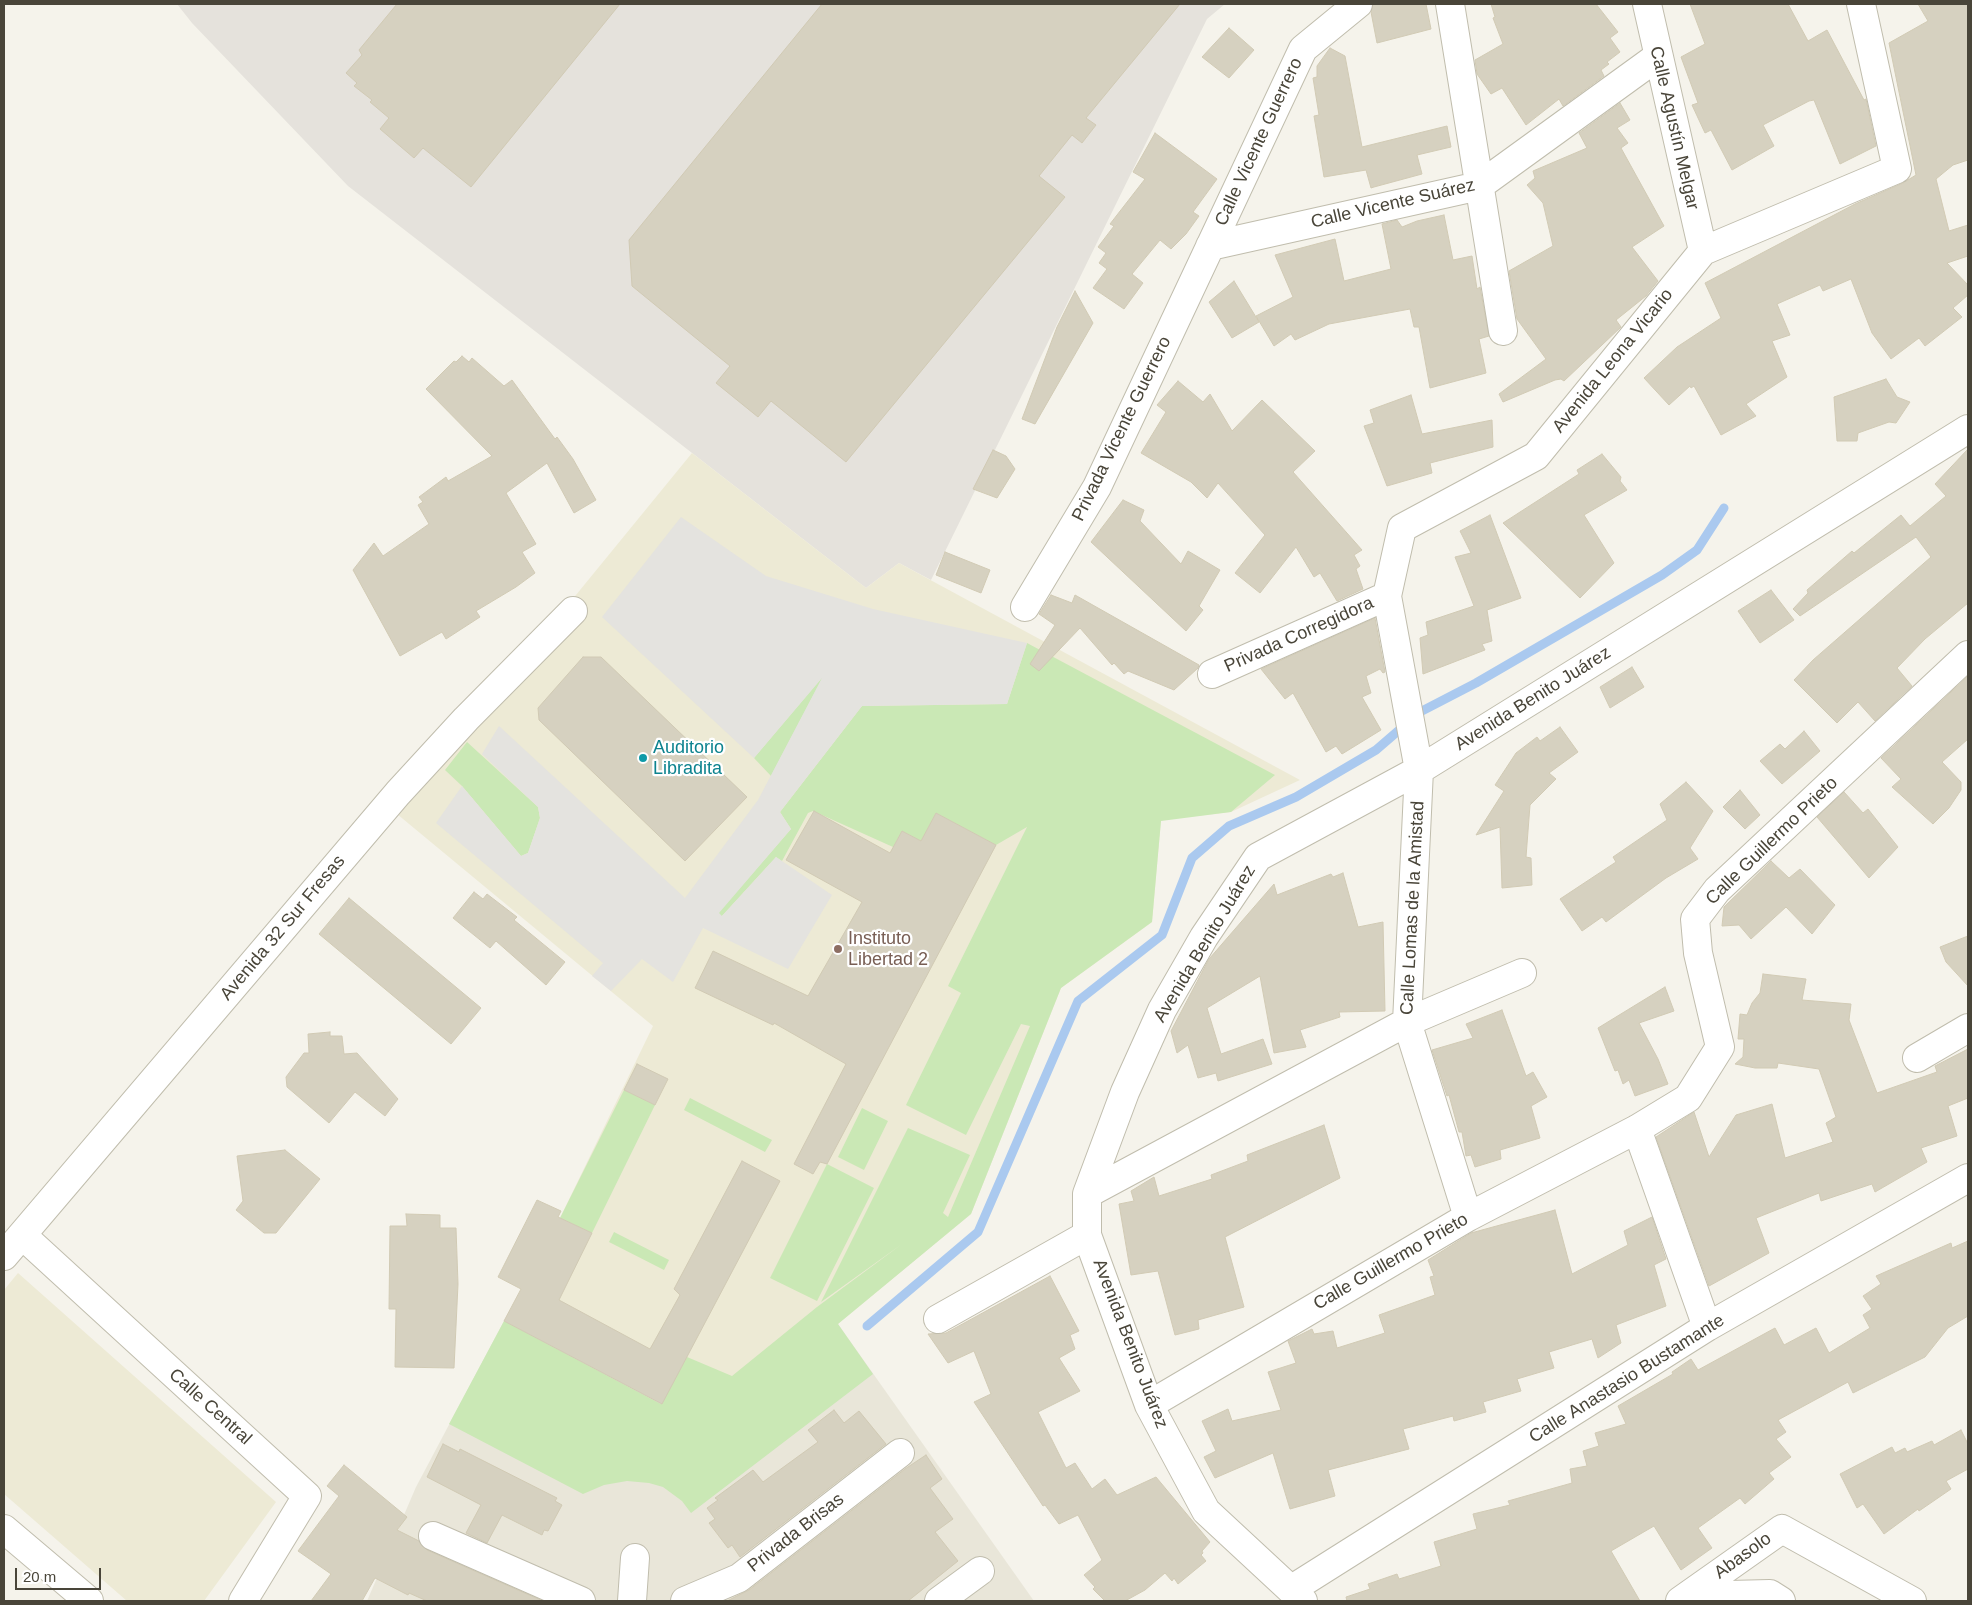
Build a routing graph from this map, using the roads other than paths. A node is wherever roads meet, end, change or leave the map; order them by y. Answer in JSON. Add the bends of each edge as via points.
{"nodes":[{"id":1,"x":1358,"y":4,"type":"edge"},
{"id":2,"x":1450,"y":4,"type":"edge"},
{"id":3,"x":1647,"y":4,"type":"edge"},
{"id":4,"x":1861,"y":4,"type":"edge"},
{"id":5,"x":1657,"y":57,"type":"junction"},
{"id":6,"x":1479,"y":186,"type":"junction"},
{"id":7,"x":1210,"y":246,"type":"junction"},
{"id":8,"x":1704,"y":251,"type":"junction"},
{"id":9,"x":1503,"y":332,"type":"dead end"},
{"id":10,"x":1968,"y":429,"type":"edge"},
{"id":11,"x":1387,"y":596,"type":"junction"},
{"id":12,"x":1025,"y":607,"type":"dead end"},
{"id":13,"x":574,"y":611,"type":"dead end"},
{"id":14,"x":1968,"y":655,"type":"edge"},
{"id":15,"x":1212,"y":674,"type":"dead end"},
{"id":16,"x":1419,"y":770,"type":"junction"},
{"id":17,"x":1522,"y":973,"type":"dead end"},
{"id":18,"x":1407,"y":1022,"type":"junction"},
{"id":19,"x":1968,"y":1028,"type":"edge"},
{"id":20,"x":1917,"y":1058,"type":"dead end"},
{"id":21,"x":1637,"y":1129,"type":"junction"},
{"id":22,"x":1968,"y":1178,"type":"edge"},
{"id":23,"x":1087,"y":1194,"type":"junction"},
{"id":24,"x":1468,"y":1216,"type":"junction"},
{"id":25,"x":22,"y":1235,"type":"junction"},
{"id":26,"x":1087,"y":1235,"type":"junction"},
{"id":27,"x":4,"y":1256,"type":"edge"},
{"id":28,"x":938,"y":1319,"type":"dead end"},
{"id":29,"x":1707,"y":1328,"type":"junction"},
{"id":30,"x":1149,"y":1405,"type":"junction"},
{"id":31,"x":900,"y":1453,"type":"dead end"},
{"id":32,"x":4,"y":1528,"type":"edge"},
{"id":33,"x":433,"y":1536,"type":"dead end"},
{"id":34,"x":635,"y":1558,"type":"dead end"},
{"id":35,"x":980,"y":1571,"type":"dead end"},
{"id":36,"x":1297,"y":1595,"type":"edge"},
{"id":37,"x":1684,"y":1599,"type":"edge"},
{"id":38,"x":89,"y":1601,"type":"edge"},
{"id":39,"x":243,"y":1601,"type":"edge"},
{"id":40,"x":581,"y":1601,"type":"edge"},
{"id":41,"x":632,"y":1601,"type":"edge"},
{"id":42,"x":685,"y":1601,"type":"edge"},
{"id":43,"x":939,"y":1601,"type":"edge"},
{"id":44,"x":1781,"y":1601,"type":"edge"},
{"id":45,"x":1912,"y":1601,"type":"edge"}],
"edges":[{"from":1,"to":7,"type":"street","name":"Calle Vicente Guerrero","via":[[1303,48]]},
{"from":2,"to":6,"type":"street"},
{"from":3,"to":5,"type":"street","name":"Calle Agustín Melgar"},
{"from":4,"to":8,"type":"street","name":"Avenida Leona Vicario","via":[[1897,169]]},
{"from":5,"to":6,"type":"street","name":"Calle Vicente Suárez"},
{"from":5,"to":8,"type":"street","name":"Calle Agustín Melgar"},
{"from":6,"to":7,"type":"street","name":"Calle Vicente Suárez"},
{"from":6,"to":9,"type":"street"},
{"from":7,"to":12,"type":"street","name":"Privada Vicente Guerrero","via":[[1097,487]]},
{"from":8,"to":11,"type":"street","name":"Avenida Leona Vicario","via":[[1536,456],[1402,528]]},
{"from":10,"to":16,"type":"street","name":"Avenida Benito Juárez"},
{"from":11,"to":15,"type":"street","name":"Privada Corregidora"},
{"from":11,"to":16,"type":"street","name":"Avenida Leona Vicario"},
{"from":13,"to":25,"type":"street","name":"Avenida 32 Sur Fresas","via":[[466,718],[398,793]]},
{"from":14,"to":21,"type":"street","name":"Calle Guillermo Prieto","via":[[1717,890],[1695,919],[1698,954],[1720,1047],[1688,1098]]},
{"from":16,"to":18,"type":"street","name":"Calle Lomas de la Amistad"},
{"from":16,"to":23,"type":"street","name":"Avenida Benito Juárez","via":[[1258,857],[1204,937],[1162,1010],[1125,1092]]},
{"from":17,"to":18,"type":"street"},
{"from":18,"to":23,"type":"street"},
{"from":18,"to":24,"type":"street","name":"Calle Lomas de la Amistad"},
{"from":19,"to":20,"type":"street"},
{"from":21,"to":24,"type":"street","name":"Calle Guillermo Prieto"},
{"from":21,"to":29,"type":"street"},
{"from":22,"to":29,"type":"street","name":"Calle Anastasio Bustamante"},
{"from":23,"to":26,"type":"street","name":"Avenida Benito Juárez"},
{"from":24,"to":30,"type":"street","name":"Calle Guillermo Prieto"},
{"from":25,"to":27,"type":"street","name":"Avenida 32 Sur Fresas"},
{"from":25,"to":39,"type":"street","name":"Calle Central","via":[[307,1496]]},
{"from":26,"to":28,"type":"street"},
{"from":26,"to":30,"type":"street","name":"Avenida Benito Juárez"},
{"from":29,"to":36,"type":"street","name":"Calle Anastasio Bustamante"},
{"from":30,"to":36,"type":"street","name":"Avenida Benito Juárez","via":[[1206,1511]]},
{"from":31,"to":42,"type":"street","name":"Privada Brisas","via":[[739,1578]]},
{"from":32,"to":38,"type":"street"},
{"from":33,"to":40,"type":"street"},
{"from":34,"to":41,"type":"street"},
{"from":35,"to":43,"type":"street"},
{"from":37,"to":44,"type":"street","via":[[1770,1594]]},
{"from":37,"to":45,"type":"street","name":"Abasolo","via":[[1782,1529]]}]}
